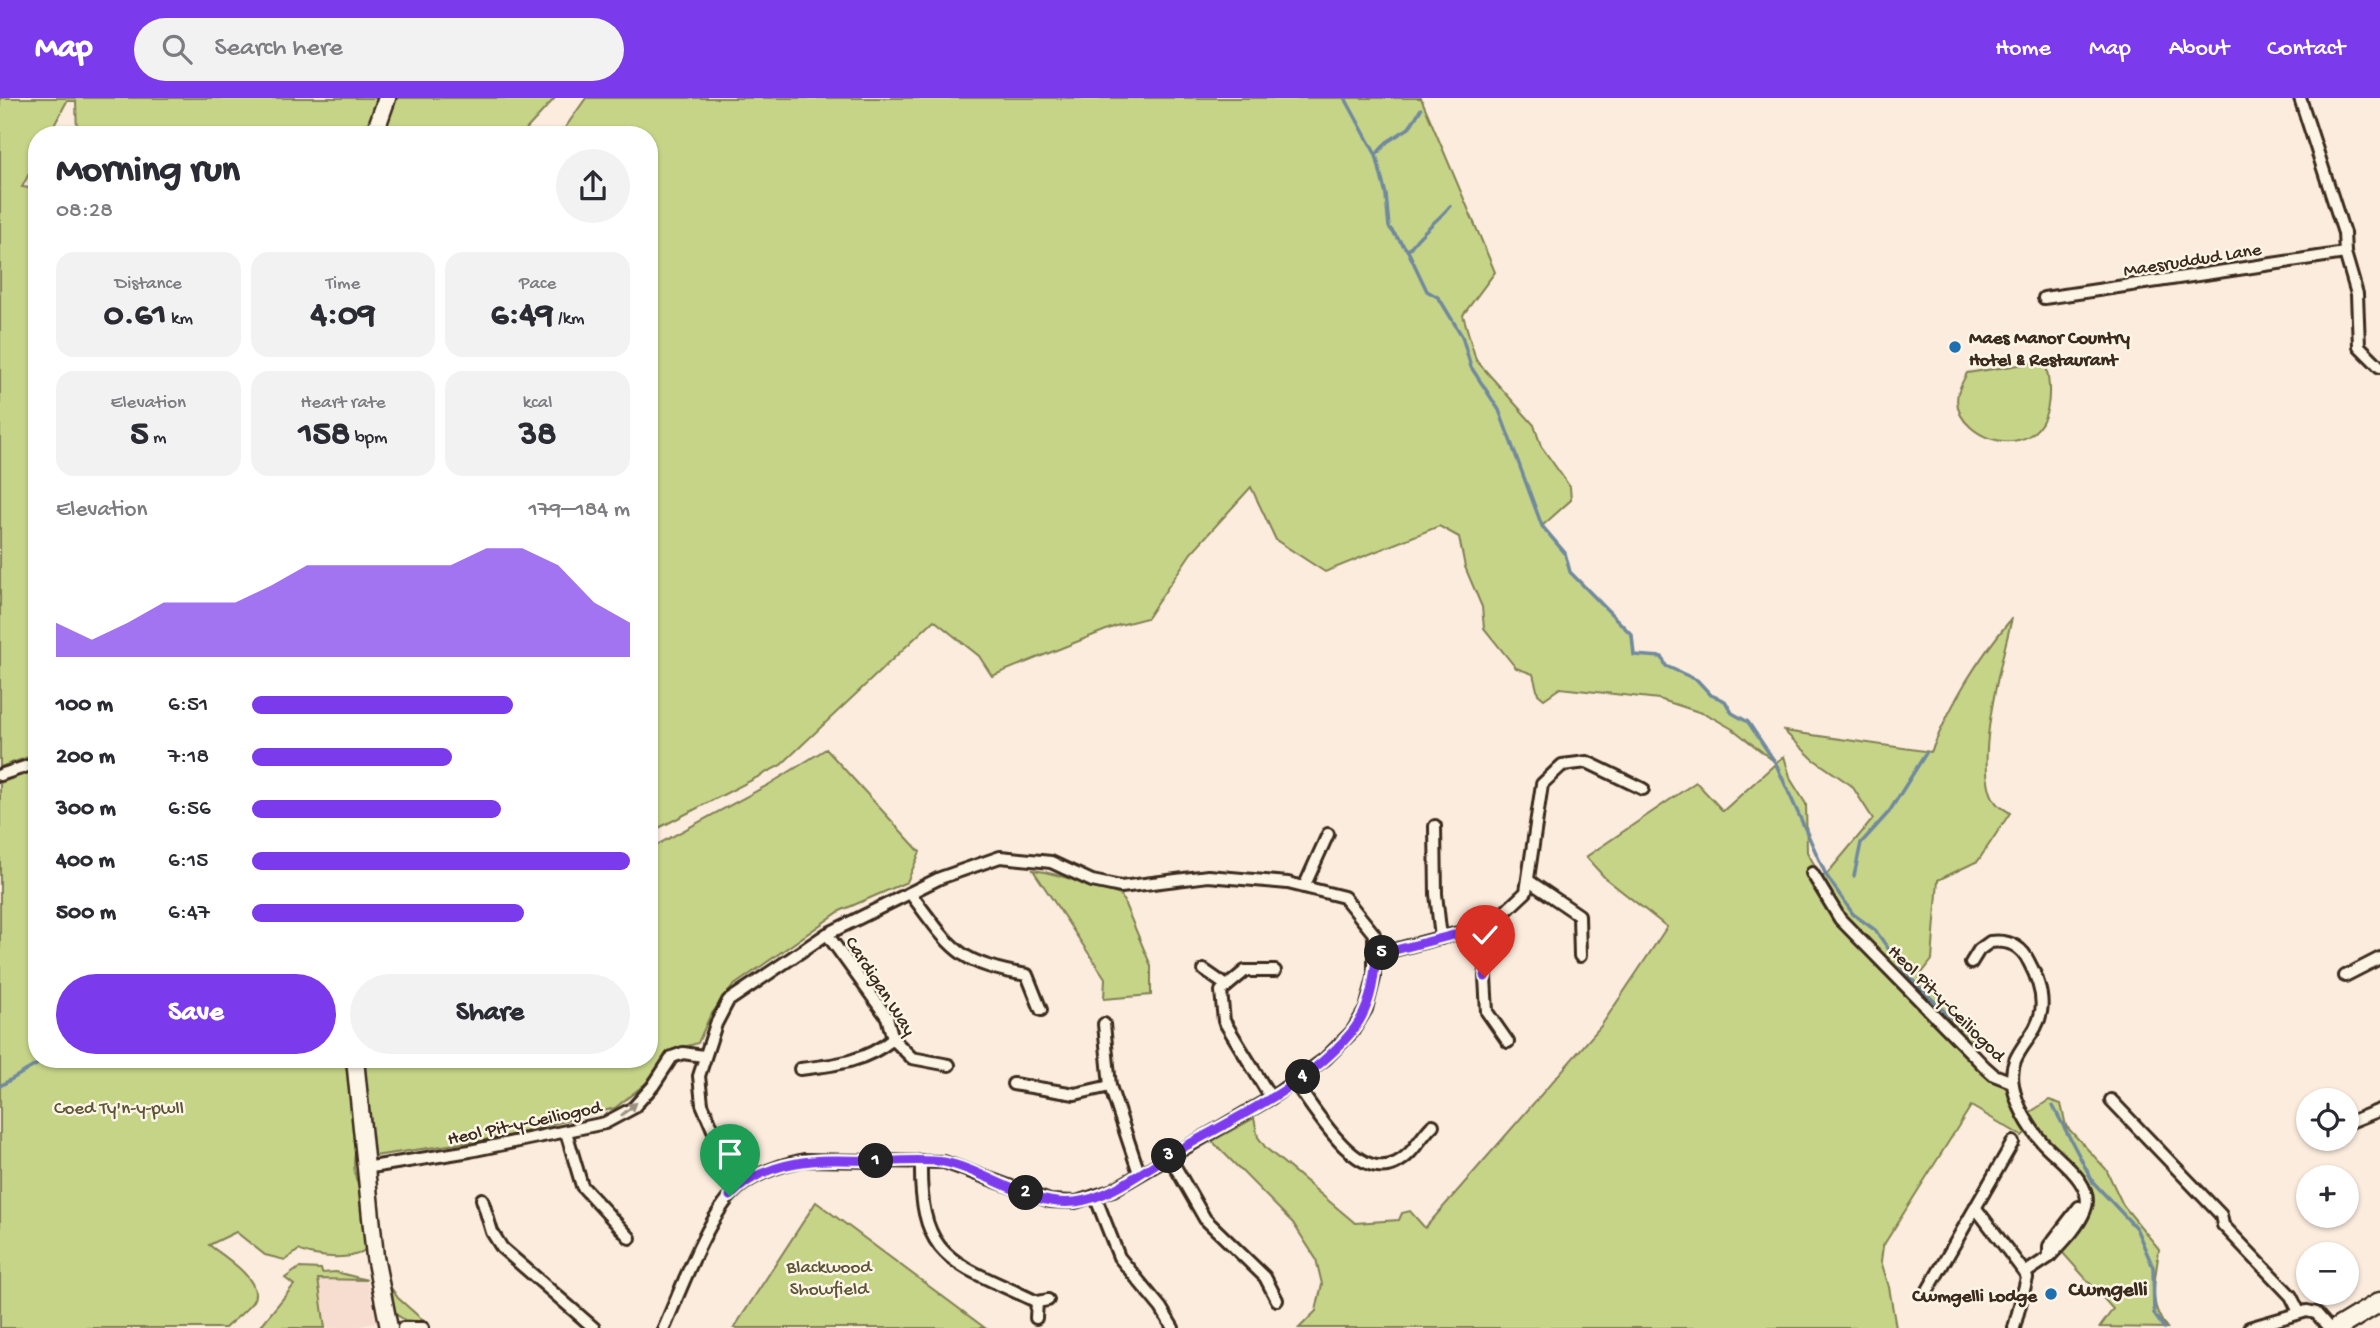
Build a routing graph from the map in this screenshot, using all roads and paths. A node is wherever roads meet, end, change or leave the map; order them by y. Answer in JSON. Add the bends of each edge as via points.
{"nodes":[{"id":1,"x":387,"y":98,"type":"edge"},
{"id":2,"x":2300,"y":98,"type":"edge"},
{"id":3,"x":377,"y":126,"type":"edge"},
{"id":4,"x":2345,"y":253,"type":"junction"},
{"id":5,"x":2043,"y":298,"type":"dead end"},
{"id":6,"x":2380,"y":367,"type":"edge"},
{"id":7,"x":28,"y":766,"type":"edge"},
{"id":8,"x":0,"y":775,"type":"edge"},
{"id":9,"x":1643,"y":789,"type":"dead end"},
{"id":10,"x":1435,"y":826,"type":"dead end"},
{"id":11,"x":1328,"y":834,"type":"dead end"},
{"id":12,"x":1812,"y":873,"type":"dead end"},
{"id":13,"x":1529,"y":881,"type":"junction"},
{"id":14,"x":1304,"y":887,"type":"junction"},
{"id":15,"x":910,"y":892,"type":"junction"},
{"id":16,"x":1492,"y":925,"type":"junction"},
{"id":17,"x":827,"y":934,"type":"junction"},
{"id":18,"x":1441,"y":938,"type":"junction"},
{"id":19,"x":1376,"y":955,"type":"junction"},
{"id":20,"x":1580,"y":956,"type":"dead end"},
{"id":21,"x":2380,"y":958,"type":"edge"},
{"id":22,"x":1971,"y":963,"type":"dead end"},
{"id":23,"x":1204,"y":970,"type":"dead end"},
{"id":24,"x":1275,"y":971,"type":"dead end"},
{"id":25,"x":2345,"y":976,"type":"dead end"},
{"id":26,"x":1227,"y":986,"type":"junction"},
{"id":27,"x":1041,"y":1010,"type":"dead end"},
{"id":28,"x":1104,"y":1024,"type":"dead end"},
{"id":29,"x":893,"y":1039,"type":"junction"},
{"id":30,"x":1508,"y":1042,"type":"dead end"},
{"id":31,"x":812,"y":1055,"type":"dead end"},
{"id":32,"x":703,"y":1056,"type":"junction"},
{"id":33,"x":949,"y":1065,"type":"dead end"},
{"id":34,"x":356,"y":1068,"type":"edge"},
{"id":35,"x":814,"y":1068,"type":"junction"},
{"id":36,"x":800,"y":1069,"type":"dead end"},
{"id":37,"x":2012,"y":1082,"type":"junction"},
{"id":38,"x":1295,"y":1083,"type":"junction"},
{"id":39,"x":1013,"y":1084,"type":"dead end"},
{"id":40,"x":1110,"y":1086,"type":"junction"},
{"id":41,"x":1271,"y":1098,"type":"junction"},
{"id":42,"x":2110,"y":1100,"type":"dead end"},
{"id":43,"x":2380,"y":1110,"type":"edge"},
{"id":44,"x":2359,"y":1118,"type":"edge"},
{"id":45,"x":1433,"y":1125,"type":"dead end"},
{"id":46,"x":566,"y":1132,"type":"junction"},
{"id":47,"x":2012,"y":1142,"type":"dead end"},
{"id":48,"x":1169,"y":1156,"type":"junction"},
{"id":49,"x":921,"y":1161,"type":"junction"},
{"id":50,"x":365,"y":1168,"type":"junction"},
{"id":51,"x":1139,"y":1173,"type":"junction"},
{"id":52,"x":738,"y":1188,"type":"junction"},
{"id":53,"x":1095,"y":1196,"type":"junction"},
{"id":54,"x":487,"y":1203,"type":"dead end"},
{"id":55,"x":1975,"y":1207,"type":"junction"},
{"id":56,"x":2078,"y":1207,"type":"dead end"},
{"id":57,"x":630,"y":1238,"type":"dead end"},
{"id":58,"x":2049,"y":1257,"type":"junction"},
{"id":59,"x":2025,"y":1273,"type":"junction"},
{"id":60,"x":1928,"y":1290,"type":"dead end"},
{"id":61,"x":1277,"y":1300,"type":"dead end"},
{"id":62,"x":2380,"y":1302,"type":"edge"},
{"id":63,"x":2299,"y":1312,"type":"junction"},
{"id":64,"x":1036,"y":1318,"type":"dead end"},
{"id":65,"x":389,"y":1328,"type":"edge"},
{"id":66,"x":403,"y":1328,"type":"edge"},
{"id":67,"x":423,"y":1328,"type":"edge"},
{"id":68,"x":594,"y":1328,"type":"edge"},
{"id":69,"x":664,"y":1328,"type":"edge"},
{"id":70,"x":1173,"y":1328,"type":"edge"},
{"id":71,"x":2014,"y":1328,"type":"edge"},
{"id":72,"x":2249,"y":1328,"type":"edge"},
{"id":73,"x":2329,"y":1328,"type":"edge"},
{"id":74,"x":2337,"y":1328,"type":"edge"}],
"edges":[{"from":1,"to":3,"type":"street"},
{"from":2,"to":4,"type":"street","via":[[2343,233]]},
{"from":4,"to":5,"type":"street","name":"Maesruddud Lane"},
{"from":4,"to":6,"type":"street","via":[[2357,294],[2359,345]]},
{"from":7,"to":8,"type":"street"},
{"from":9,"to":13,"type":"street","via":[[1587,762],[1562,765],[1542,784]]},
{"from":10,"to":18,"type":"street"},
{"from":11,"to":14,"type":"street"},
{"from":12,"to":37,"type":"street","name":"Heol Pit-y-Ceiliogod","via":[[1840,919],[1985,1067]]},
{"from":13,"to":16,"type":"street","via":[[1526,892]]},
{"from":13,"to":20,"type":"street","via":[[1579,915]]},
{"from":14,"to":15,"type":"street","via":[[1208,876],[1121,887],[1092,881],[1051,862],[1000,857]]},
{"from":14,"to":19,"type":"street","via":[[1344,897],[1374,934]]},
{"from":15,"to":17,"type":"street"},
{"from":15,"to":27,"type":"street","via":[[954,950],[986,968],[1027,975]]},
{"from":16,"to":18,"type":"street"},
{"from":16,"to":30,"type":"street","via":[[1485,977],[1487,1012]]},
{"from":17,"to":29,"type":"street","name":"Cardigan Way","via":[[887,1017]]},
{"from":17,"to":32,"type":"street","via":[[728,1002]]},
{"from":18,"to":19,"type":"street"},
{"from":19,"to":38,"type":"street","via":[[1374,978],[1359,1021],[1325,1059]]},
{"from":21,"to":25,"type":"street"},
{"from":22,"to":37,"type":"street","via":[[1990,942],[2002,941],[2024,951],[2037,975],[2043,998],[2041,1014],[2017,1057]]},
{"from":23,"to":26,"type":"street"},
{"from":24,"to":26,"type":"street","via":[[1245,971]]},
{"from":26,"to":41,"type":"street","via":[[1221,991],[1224,1021]]},
{"from":28,"to":40,"type":"street"},
{"from":29,"to":33,"type":"street","name":"Cardigan Way","via":[[912,1058]]},
{"from":29,"to":35,"type":"street","via":[[865,1057]]},
{"from":31,"to":35,"type":"street"},
{"from":46,"to":32,"type":"street","name":"Heol Pit-y-Ceiliogod","one_way":true,"via":[[620,1117],[653,1086],[672,1056]]},
{"from":32,"to":52,"type":"street","via":[[699,1076],[702,1104]]},
{"from":34,"to":50,"type":"street"},
{"from":35,"to":36,"type":"street"},
{"from":37,"to":58,"type":"street","name":"Heol Pit-y-Ceiliogod","via":[[2031,1127],[2082,1183],[2088,1199],[2076,1225]]},
{"from":38,"to":41,"type":"street"},
{"from":38,"to":45,"type":"street","via":[[1349,1152],[1368,1166],[1394,1164],[1413,1150],[1419,1132]]},
{"from":39,"to":40,"type":"street","via":[[1074,1094]]},
{"from":40,"to":51,"type":"street"},
{"from":41,"to":48,"type":"street"},
{"from":42,"to":63,"type":"street","via":[[2221,1215],[2223,1225],[2291,1296]]},
{"from":43,"to":44,"type":"street"},
{"from":46,"to":50,"type":"street","name":"Heol Pit-y-Ceiliogod"},
{"from":46,"to":57,"type":"street","via":[[582,1186]]},
{"from":47,"to":55,"type":"street"},
{"from":48,"to":51,"type":"street"},
{"from":48,"to":61,"type":"street","via":[[1205,1219],[1265,1277]]},
{"from":49,"to":52,"type":"street","via":[[804,1160],[763,1173]]},
{"from":49,"to":53,"type":"street","via":[[944,1162],[1050,1201],[1076,1202]]},
{"from":49,"to":64,"type":"street","via":[[924,1216],[939,1249],[951,1259],[1042,1301]]},
{"from":50,"to":65,"type":"street"},
{"from":51,"to":53,"type":"street"},
{"from":52,"to":69,"type":"street","via":[[722,1207]]},
{"from":53,"to":70,"type":"street","via":[[1119,1257]]},
{"from":54,"to":68,"type":"street","via":[[496,1240],[508,1255]]},
{"from":55,"to":59,"type":"street"},
{"from":55,"to":60,"type":"street"},
{"from":56,"to":58,"type":"street","via":[[2049,1246]]},
{"from":58,"to":59,"type":"street"},
{"from":59,"to":71,"type":"street"},
{"from":62,"to":74,"type":"main road"},
{"from":63,"to":72,"type":"street"},
{"from":63,"to":73,"type":"street","via":[[2316,1313]]},
{"from":66,"to":67,"type":"street"}]}
